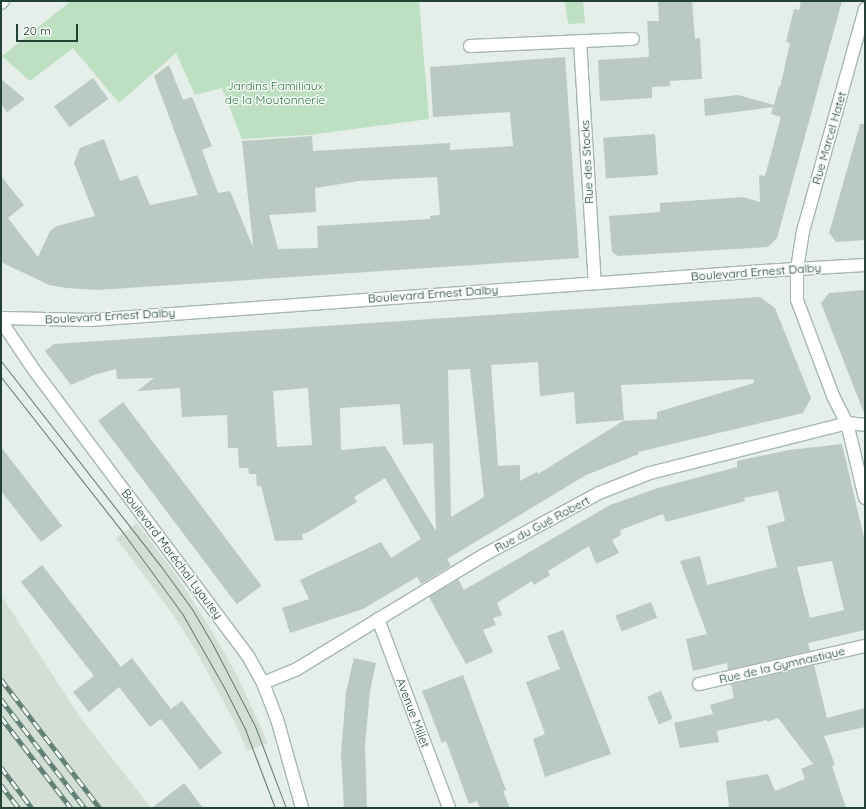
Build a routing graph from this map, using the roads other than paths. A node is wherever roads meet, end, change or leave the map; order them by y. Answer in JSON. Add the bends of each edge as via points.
{"nodes":[{"id":1,"x":4,"y":1,"type":"edge"},
{"id":2,"x":1,"y":3,"type":"edge"},
{"id":3,"x":865,"y":9,"type":"edge"},
{"id":4,"x":633,"y":39,"type":"dead end"},
{"id":5,"x":580,"y":41,"type":"junction"},
{"id":6,"x":470,"y":46,"type":"dead end"},
{"id":7,"x":865,"y":265,"type":"edge"},
{"id":8,"x":797,"y":269,"type":"junction"},
{"id":9,"x":595,"y":283,"type":"junction"},
{"id":10,"x":1,"y":318,"type":"edge"},
{"id":11,"x":1,"y":322,"type":"edge"},
{"id":12,"x":847,"y":423,"type":"junction"},
{"id":13,"x":865,"y":425,"type":"edge"},
{"id":14,"x":865,"y":498,"type":"edge"},
{"id":15,"x":378,"y":619,"type":"junction"},
{"id":16,"x":865,"y":646,"type":"edge"},
{"id":17,"x":263,"y":683,"type":"junction"},
{"id":18,"x":699,"y":684,"type":"dead end"},
{"id":19,"x":302,"y":808,"type":"edge"},
{"id":20,"x":449,"y":808,"type":"edge"}],
"edges":[{"from":1,"to":2,"type":"street"},
{"from":3,"to":8,"type":"street","name":"Rue Marcel Hatet","via":[[803,230]]},
{"from":4,"to":5,"type":"street"},
{"from":5,"to":6,"type":"street"},
{"from":5,"to":9,"type":"street","name":"Rue des Stocks"},
{"from":7,"to":8,"type":"street","name":"Boulevard Ernest Dalby"},
{"from":8,"to":9,"type":"street","name":"Boulevard Ernest Dalby"},
{"from":8,"to":12,"type":"street","name":"Rue Marcel Hatet","via":[[797,300],[800,311],[833,396]]},
{"from":9,"to":10,"type":"street","name":"Boulevard Ernest Dalby","via":[[90,320]]},
{"from":11,"to":17,"type":"street","name":"Boulevard Maréchal Lyautey","via":[[34,370],[248,656]]},
{"from":12,"to":13,"type":"street"},
{"from":12,"to":14,"type":"street","name":"Rue Marcel Hatet"},
{"from":12,"to":15,"type":"street","name":"Rue du Gué Robert","via":[[650,473],[599,493],[482,556]]},
{"from":15,"to":17,"type":"street","name":"Rue du Gué Robert","via":[[297,668]]},
{"from":15,"to":20,"type":"street","name":"Avenue Millet"},
{"from":16,"to":18,"type":"street","name":"Rue de la Gymnastique"},
{"from":17,"to":19,"type":"street","name":"Boulevard Maréchal Lyautey","via":[[279,725]]}]}
